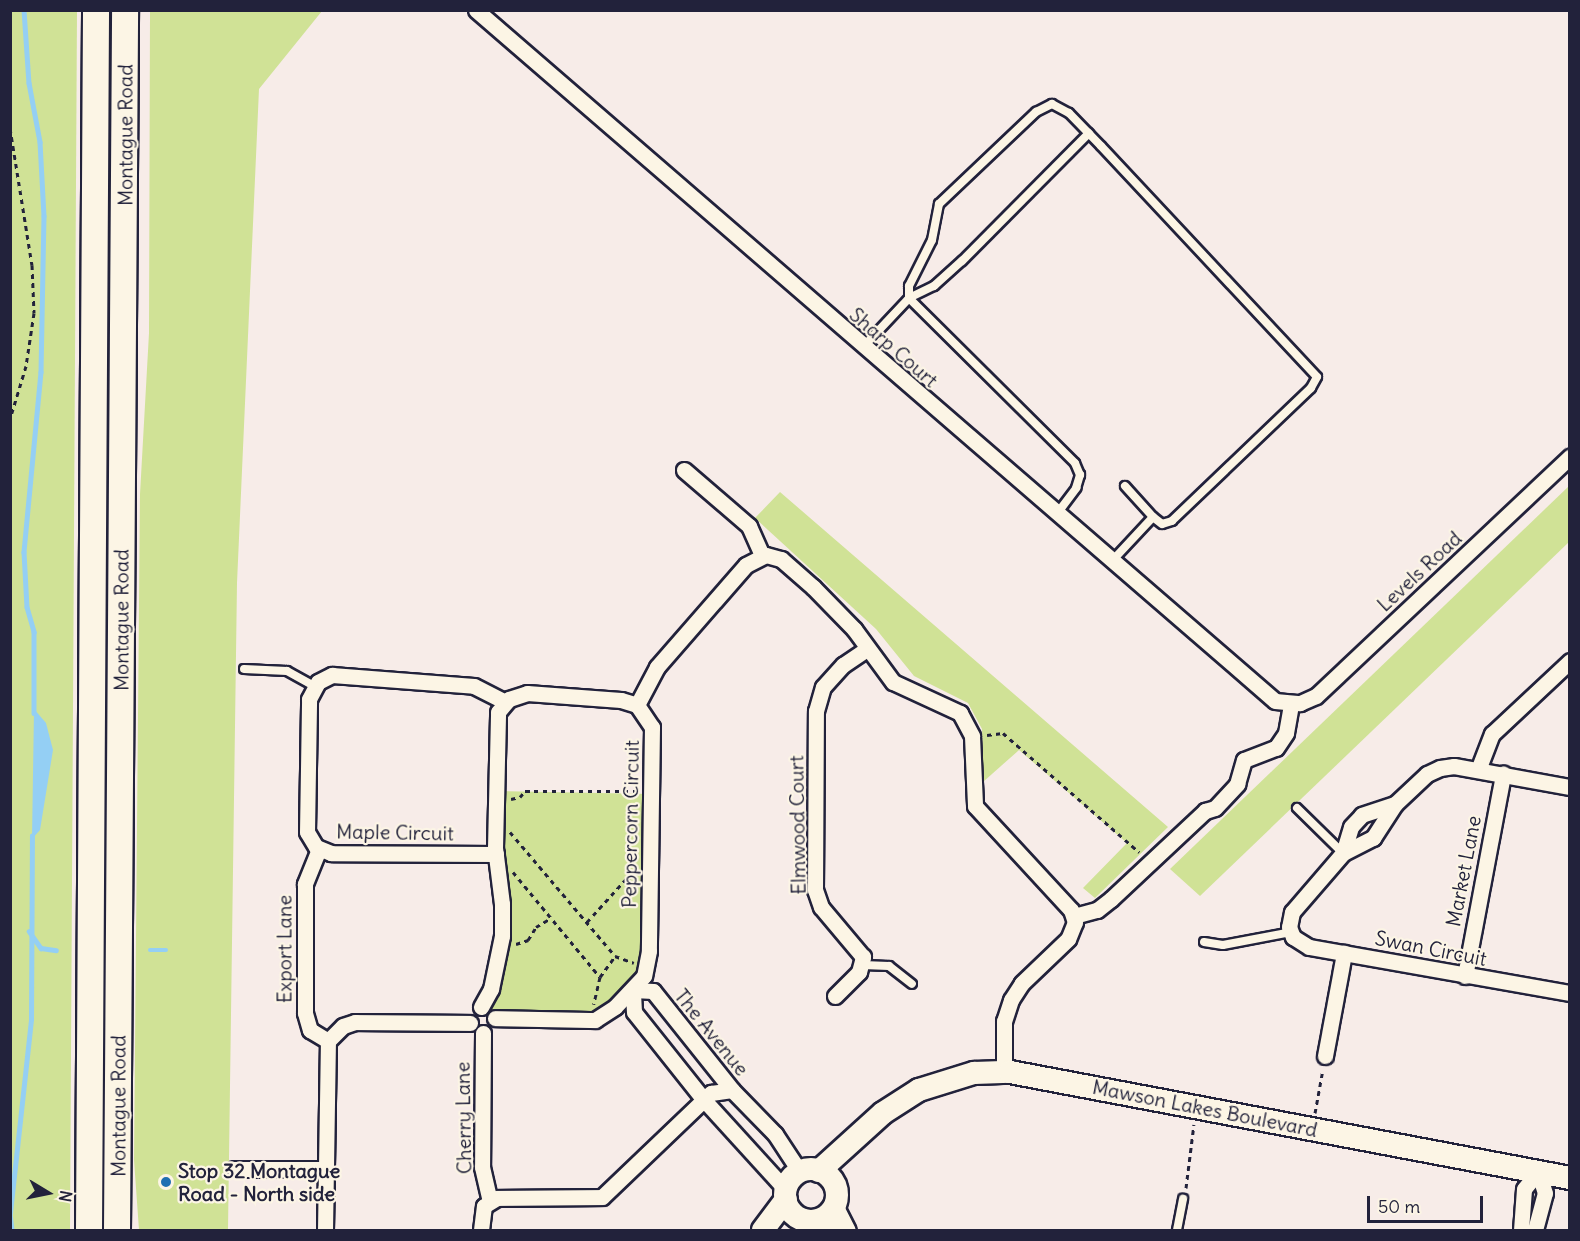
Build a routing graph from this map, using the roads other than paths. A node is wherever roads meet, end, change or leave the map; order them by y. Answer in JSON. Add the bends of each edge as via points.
{"nodes":[{"id":1,"x":96,"y":10,"type":"edge"},
{"id":2,"x":125,"y":10,"type":"edge"},
{"id":3,"x":476,"y":10,"type":"edge"},
{"id":4,"x":1089,"y":133,"type":"junction"},
{"id":5,"x":909,"y":298,"type":"junction"},
{"id":6,"x":863,"y":347,"type":"junction"},
{"id":7,"x":1569,"y":457,"type":"edge"},
{"id":8,"x":684,"y":470,"type":"dead end"},
{"id":9,"x":1125,"y":486,"type":"dead end"},
{"id":10,"x":1056,"y":514,"type":"junction"},
{"id":11,"x":1153,"y":517,"type":"junction"},
{"id":12,"x":762,"y":555,"type":"junction"},
{"id":13,"x":1111,"y":562,"type":"junction"},
{"id":14,"x":867,"y":649,"type":"junction"},
{"id":15,"x":1569,"y":661,"type":"edge"},
{"id":16,"x":244,"y":669,"type":"dead end"},
{"id":17,"x":314,"y":686,"type":"junction"},
{"id":18,"x":505,"y":702,"type":"junction"},
{"id":19,"x":1291,"y":704,"type":"junction"},
{"id":20,"x":637,"y":705,"type":"junction"},
{"id":21,"x":1478,"y":770,"type":"junction"},
{"id":22,"x":1503,"y":774,"type":"junction"},
{"id":23,"x":1569,"y":787,"type":"edge"},
{"id":24,"x":1395,"y":804,"type":"junction"},
{"id":25,"x":1297,"y":808,"type":"dead end"},
{"id":26,"x":319,"y":849,"type":"junction"},
{"id":27,"x":1343,"y":853,"type":"junction"},
{"id":28,"x":495,"y":854,"type":"junction"},
{"id":29,"x":1074,"y":916,"type":"junction"},
{"id":30,"x":1291,"y":932,"type":"junction"},
{"id":31,"x":1204,"y":942,"type":"dead end"},
{"id":32,"x":1344,"y":953,"type":"junction"},
{"id":33,"x":863,"y":965,"type":"junction"},
{"id":34,"x":1465,"y":976,"type":"junction"},
{"id":35,"x":912,"y":984,"type":"dead end"},
{"id":36,"x":633,"y":990,"type":"junction"},
{"id":37,"x":1569,"y":993,"type":"edge"},
{"id":38,"x":835,"y":996,"type":"dead end"},
{"id":39,"x":482,"y":1007,"type":"junction"},
{"id":40,"x":495,"y":1018,"type":"junction"},
{"id":41,"x":470,"y":1023,"type":"junction"},
{"id":42,"x":483,"y":1033,"type":"junction"},
{"id":43,"x":328,"y":1041,"type":"junction"},
{"id":44,"x":1325,"y":1056,"type":"road end"},
{"id":45,"x":1004,"y":1072,"type":"junction"},
{"id":46,"x":732,"y":1090,"type":"junction"},
{"id":47,"x":704,"y":1100,"type":"junction"},
{"id":48,"x":858,"y":1138,"type":"junction"},
{"id":49,"x":234,"y":1169,"type":"dead end"},
{"id":50,"x":326,"y":1169,"type":"junction"},
{"id":51,"x":809,"y":1171,"type":"junction"},
{"id":52,"x":1538,"y":1172,"type":"junction"},
{"id":53,"x":1569,"y":1178,"type":"edge"},
{"id":54,"x":786,"y":1195,"type":"junction"},
{"id":55,"x":1183,"y":1198,"type":"road end"},
{"id":56,"x":490,"y":1201,"type":"junction"},
{"id":57,"x":827,"y":1212,"type":"edge"},
{"id":58,"x":89,"y":1230,"type":"edge"},
{"id":59,"x":117,"y":1230,"type":"edge"},
{"id":60,"x":326,"y":1230,"type":"edge"},
{"id":61,"x":481,"y":1230,"type":"edge"},
{"id":62,"x":763,"y":1230,"type":"edge"},
{"id":63,"x":776,"y":1230,"type":"edge"},
{"id":64,"x":848,"y":1230,"type":"edge"},
{"id":65,"x":1177,"y":1230,"type":"edge"},
{"id":66,"x":1521,"y":1230,"type":"edge"},
{"id":67,"x":1535,"y":1230,"type":"edge"}],
"edges":[{"from":1,"to":58,"type":"main road","name":"Montague Road"},
{"from":2,"to":59,"type":"main road","name":"Montague Road"},
{"from":3,"to":6,"type":"street","name":"Sharp Court"},
{"from":4,"to":5,"type":"lane","via":[[962,261],[934,286]]},
{"from":4,"to":5,"type":"lane","via":[[1060,106],[1052,104],[1036,112],[939,204],[932,240],[912,275]]},
{"from":4,"to":11,"type":"lane","via":[[1317,377],[1311,388],[1172,521],[1162,524]]},
{"from":5,"to":6,"type":"lane"},
{"from":5,"to":10,"type":"lane","via":[[1075,463],[1080,475],[1076,488]]},
{"from":6,"to":10,"type":"street","name":"Sharp Court"},
{"from":7,"to":19,"type":"street","name":"Levels Road","via":[[1316,696]]},
{"from":8,"to":12,"type":"street","via":[[749,526]]},
{"from":9,"to":11,"type":"lane"},
{"from":10,"to":13,"type":"street","name":"Sharp Court"},
{"from":11,"to":13,"type":"lane"},
{"from":12,"to":14,"type":"street","via":[[781,559],[813,586],[854,629]]},
{"from":12,"to":20,"type":"street","via":[[746,565],[657,667]]},
{"from":13,"to":19,"type":"street","name":"Sharp Court","via":[[1263,695]]},
{"from":14,"to":29,"type":"street","via":[[893,682],[946,705],[964,718],[973,742],[975,806]]},
{"from":14,"to":33,"type":"street","name":"Elmwood Court","via":[[843,665],[823,687],[816,711],[815,890],[821,907],[860,952]]},
{"from":15,"to":21,"type":"street","via":[[1492,734]]},
{"from":16,"to":17,"type":"lane","via":[[287,671]]},
{"from":17,"to":18,"type":"street","via":[[332,675],[474,687]]},
{"from":17,"to":26,"type":"street","name":"Maple Circuit","via":[[309,699],[307,832]]},
{"from":18,"to":20,"type":"street","via":[[527,693],[621,700]]},
{"from":18,"to":28,"type":"street","via":[[496,719]]},
{"from":19,"to":29,"type":"street","via":[[1286,733],[1276,748],[1244,760],[1237,784],[1215,808],[1205,811],[1106,903]]},
{"from":20,"to":36,"type":"street","name":"Peppercorn Circuit","via":[[647,714],[652,727],[650,875],[648,965]]},
{"from":21,"to":22,"type":"street"},
{"from":21,"to":24,"type":"street","via":[[1454,766],[1434,770]]},
{"from":22,"to":23,"type":"street"},
{"from":22,"to":34,"type":"street","name":"Market Lane"},
{"from":24,"to":27,"type":"street","via":[[1374,838]]},
{"from":24,"to":27,"type":"street","via":[[1356,820],[1348,830]]},
{"from":25,"to":27,"type":"lane"},
{"from":26,"to":28,"type":"street","name":"Maple Circuit","via":[[331,853]]},
{"from":26,"to":43,"type":"street","name":"Export Lane","via":[[305,884],[304,1013],[310,1030]]},
{"from":27,"to":30,"type":"street","via":[[1292,912]]},
{"from":28,"to":39,"type":"street","via":[[502,936],[491,989]]},
{"from":29,"to":45,"type":"street","via":[[1073,933],[1022,983],[1011,1000],[1004,1021]]},
{"from":30,"to":31,"type":"lane","via":[[1223,945]]},
{"from":30,"to":32,"type":"street","name":"Swan Circuit","via":[[1300,943]]},
{"from":32,"to":34,"type":"street","name":"Swan Circuit"},
{"from":32,"to":44,"type":"street"},
{"from":33,"to":35,"type":"lane","via":[[889,966]]},
{"from":33,"to":38,"type":"street"},
{"from":34,"to":37,"type":"street","name":"Swan Circuit"},
{"from":36,"to":40,"type":"street","name":"Peppercorn Circuit","via":[[599,1019],[580,1023]]},
{"from":36,"to":46,"type":"street","name":"The Avenue","via":[[653,991]]},
{"from":36,"to":47,"type":"street","via":[[634,1012]]},
{"from":39,"to":40,"type":"street","via":[[491,1010]]},
{"from":39,"to":41,"type":"street","via":[[472,1013]]},
{"from":40,"to":42,"type":"street","via":[[494,1027]]},
{"from":41,"to":42,"type":"street"},
{"from":41,"to":43,"type":"street","via":[[355,1022],[343,1026]]},
{"from":42,"to":56,"type":"street","name":"Cherry Lane","via":[[482,1167]]},
{"from":43,"to":50,"type":"street"},
{"from":45,"to":48,"type":"street","name":"Mawson Lakes Boulevard","via":[[974,1072],[919,1090],[883,1113]]},
{"from":45,"to":52,"type":"street","name":"Mawson Lakes Boulevard"},
{"from":46,"to":47,"type":"street","via":[[711,1093]]},
{"from":46,"to":51,"type":"street","name":"The Avenue"},
{"from":47,"to":54,"type":"street"},
{"from":47,"to":56,"type":"street","via":[[602,1197]]},
{"from":48,"to":51,"type":"street","name":"Mawson Lakes Boulevard"},
{"from":48,"to":57,"type":"street","name":"Mawson Lakes Boulevard"},
{"from":49,"to":50,"type":"street"},
{"from":50,"to":60,"type":"street"},
{"from":51,"to":54,"type":"street","name":"Mawson Lakes Boulevard"},
{"from":51,"to":57,"type":"street"},
{"from":52,"to":53,"type":"street","name":"Mawson Lakes Boulevard"},
{"from":52,"to":66,"type":"street","via":[[1524,1189]]},
{"from":52,"to":67,"type":"street","via":[[1545,1193]]},
{"from":54,"to":57,"type":"street","via":[[791,1212]]},
{"from":54,"to":62,"type":"street"},
{"from":55,"to":65,"type":"lane"},
{"from":56,"to":61,"type":"street","via":[[482,1213]]},
{"from":57,"to":63,"type":"street"},
{"from":57,"to":64,"type":"street"}]}
